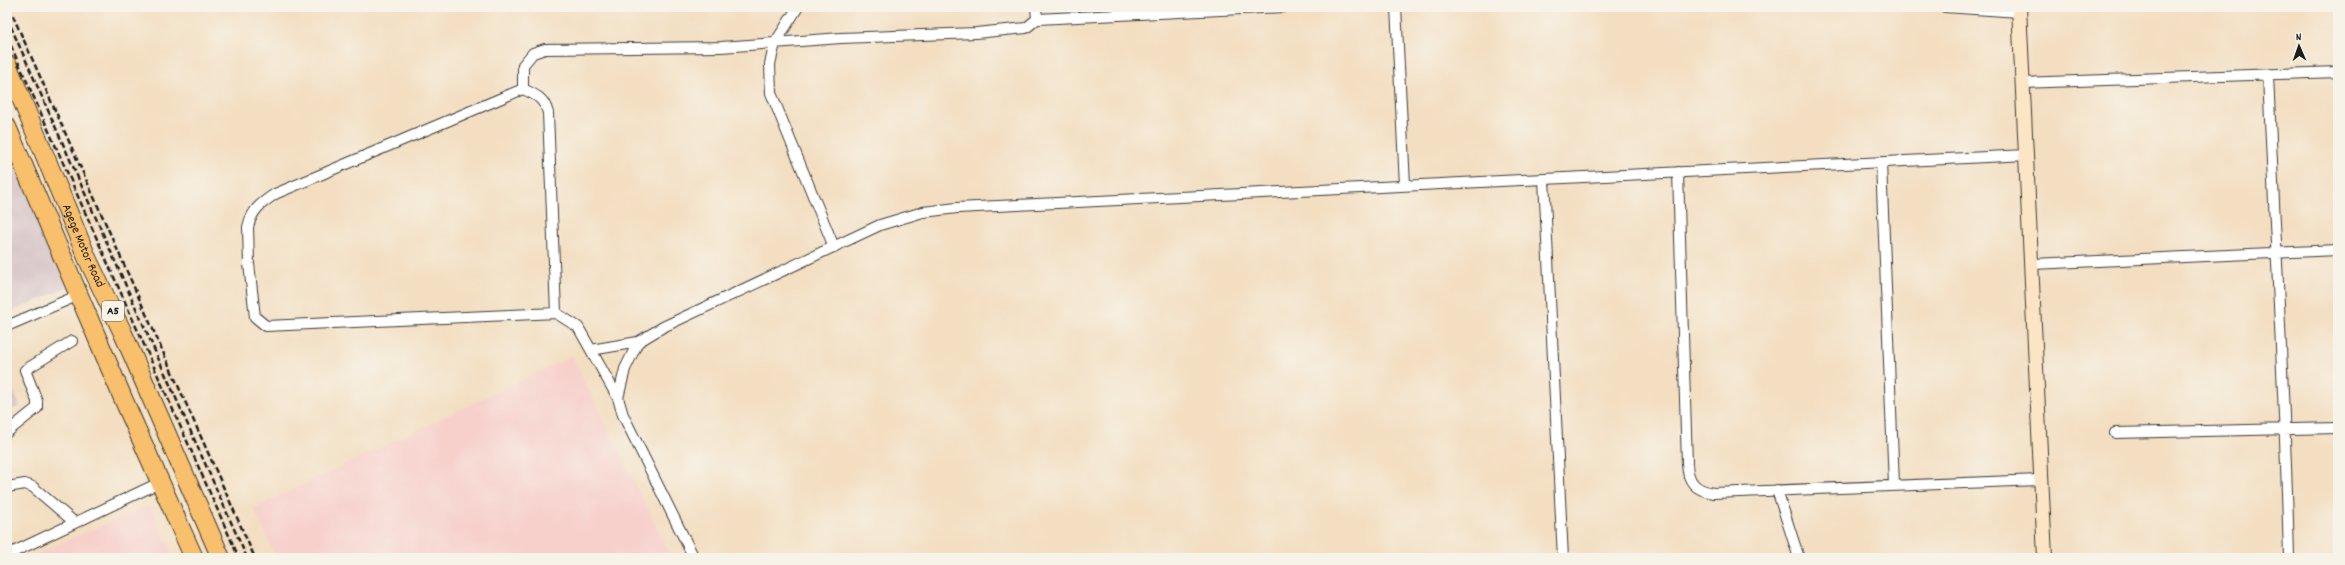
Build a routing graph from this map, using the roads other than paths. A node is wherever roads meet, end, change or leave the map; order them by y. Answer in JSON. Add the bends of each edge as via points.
{"nodes":[{"id":1,"x":798,"y":7,"type":"edge"},
{"id":2,"x":1036,"y":7,"type":"edge"},
{"id":3,"x":1284,"y":7,"type":"edge"},
{"id":4,"x":1396,"y":7,"type":"edge"},
{"id":5,"x":1945,"y":7,"type":"edge"},
{"id":6,"x":2019,"y":10,"type":"edge"},
{"id":7,"x":1037,"y":19,"type":"junction"},
{"id":8,"x":775,"y":43,"type":"junction"},
{"id":9,"x":7,"y":64,"type":"edge"},
{"id":10,"x":2338,"y":72,"type":"edge"},
{"id":11,"x":2268,"y":75,"type":"junction"},
{"id":12,"x":2022,"y":83,"type":"junction"},
{"id":13,"x":523,"y":89,"type":"junction"},
{"id":14,"x":7,"y":127,"type":"edge"},
{"id":15,"x":2027,"y":155,"type":"junction"},
{"id":16,"x":1881,"y":163,"type":"junction"},
{"id":17,"x":1678,"y":172,"type":"junction"},
{"id":18,"x":1544,"y":179,"type":"junction"},
{"id":19,"x":1405,"y":186,"type":"junction"},
{"id":20,"x":834,"y":247,"type":"junction"},
{"id":21,"x":2338,"y":250,"type":"edge"},
{"id":22,"x":2275,"y":252,"type":"junction"},
{"id":23,"x":2033,"y":264,"type":"junction"},
{"id":24,"x":79,"y":295,"type":"junction"},
{"id":25,"x":556,"y":313,"type":"junction"},
{"id":26,"x":7,"y":326,"type":"edge"},
{"id":27,"x":72,"y":341,"type":"dead end"},
{"id":28,"x":638,"y":342,"type":"junction"},
{"id":29,"x":591,"y":350,"type":"junction"},
{"id":30,"x":618,"y":398,"type":"junction"},
{"id":31,"x":2338,"y":428,"type":"edge"},
{"id":32,"x":2286,"y":430,"type":"junction"},
{"id":33,"x":7,"y":432,"type":"edge"},
{"id":34,"x":2116,"y":433,"type":"dead end"},
{"id":35,"x":2042,"y":480,"type":"junction"},
{"id":36,"x":161,"y":482,"type":"junction"},
{"id":37,"x":1894,"y":485,"type":"junction"},
{"id":38,"x":7,"y":487,"type":"edge"},
{"id":39,"x":1777,"y":490,"type":"junction"},
{"id":40,"x":74,"y":522,"type":"junction"},
{"id":41,"x":7,"y":555,"type":"edge"},
{"id":42,"x":194,"y":558,"type":"edge"},
{"id":43,"x":222,"y":558,"type":"edge"},
{"id":44,"x":694,"y":558,"type":"edge"},
{"id":45,"x":1563,"y":558,"type":"edge"},
{"id":46,"x":1799,"y":558,"type":"edge"},
{"id":47,"x":2046,"y":558,"type":"edge"},
{"id":48,"x":2289,"y":558,"type":"edge"}],
"edges":[{"from":1,"to":8,"type":"street"},
{"from":2,"to":7,"type":"street"},
{"from":3,"to":7,"type":"street"},
{"from":4,"to":19,"type":"street"},
{"from":5,"to":6,"type":"street"},
{"from":6,"to":12,"type":"street"},
{"from":7,"to":8,"type":"street","via":[[1026,28],[1014,30]]},
{"from":8,"to":13,"type":"street","via":[[662,48],[544,49],[533,53],[523,65]]},
{"from":8,"to":20,"type":"street","via":[[770,64],[771,93]]},
{"from":9,"to":43,"type":"highway","name":"Agege Motor Road","number":"A5","via":[[88,260],[122,330]]},
{"from":10,"to":11,"type":"street"},
{"from":11,"to":12,"type":"street"},
{"from":11,"to":22,"type":"street"},
{"from":12,"to":15,"type":"street"},
{"from":13,"to":25,"type":"street","via":[[545,102],[548,113]]},
{"from":13,"to":25,"type":"street","via":[[275,194],[258,205],[251,216],[248,228],[252,303],[255,317],[266,326]]},
{"from":14,"to":24,"type":"highway","name":"Agege Motor Road","number":"A5"},
{"from":15,"to":16,"type":"street"},
{"from":15,"to":23,"type":"street"},
{"from":16,"to":17,"type":"street"},
{"from":16,"to":37,"type":"street"},
{"from":17,"to":18,"type":"street"},
{"from":17,"to":39,"type":"street","via":[[1688,475],[1692,484],[1700,491],[1713,493]]},
{"from":18,"to":19,"type":"street"},
{"from":18,"to":45,"type":"street"},
{"from":19,"to":20,"type":"street","via":[[957,208],[923,212],[880,225]]},
{"from":20,"to":28,"type":"street","via":[[663,327]]},
{"from":21,"to":22,"type":"street"},
{"from":22,"to":23,"type":"street"},
{"from":22,"to":32,"type":"street"},
{"from":23,"to":35,"type":"street"},
{"from":24,"to":26,"type":"street"},
{"from":24,"to":36,"type":"highway","name":"Agege Motor Road","number":"A5"},
{"from":25,"to":29,"type":"street","via":[[578,327]]},
{"from":27,"to":33,"type":"street","via":[[25,370],[37,401],[37,408]]},
{"from":28,"to":29,"type":"street"},
{"from":28,"to":30,"type":"street","via":[[625,368]]},
{"from":29,"to":30,"type":"street"},
{"from":30,"to":44,"type":"street","via":[[623,415]]},
{"from":31,"to":32,"type":"street"},
{"from":32,"to":34,"type":"street"},
{"from":32,"to":48,"type":"street"},
{"from":35,"to":37,"type":"street"},
{"from":35,"to":47,"type":"street"},
{"from":36,"to":40,"type":"street"},
{"from":36,"to":42,"type":"highway","name":"Agege Motor Road","number":"A5"},
{"from":37,"to":39,"type":"street"},
{"from":38,"to":40,"type":"street","via":[[25,484],[33,487]]},
{"from":39,"to":46,"type":"street"},
{"from":40,"to":41,"type":"street"}]}
